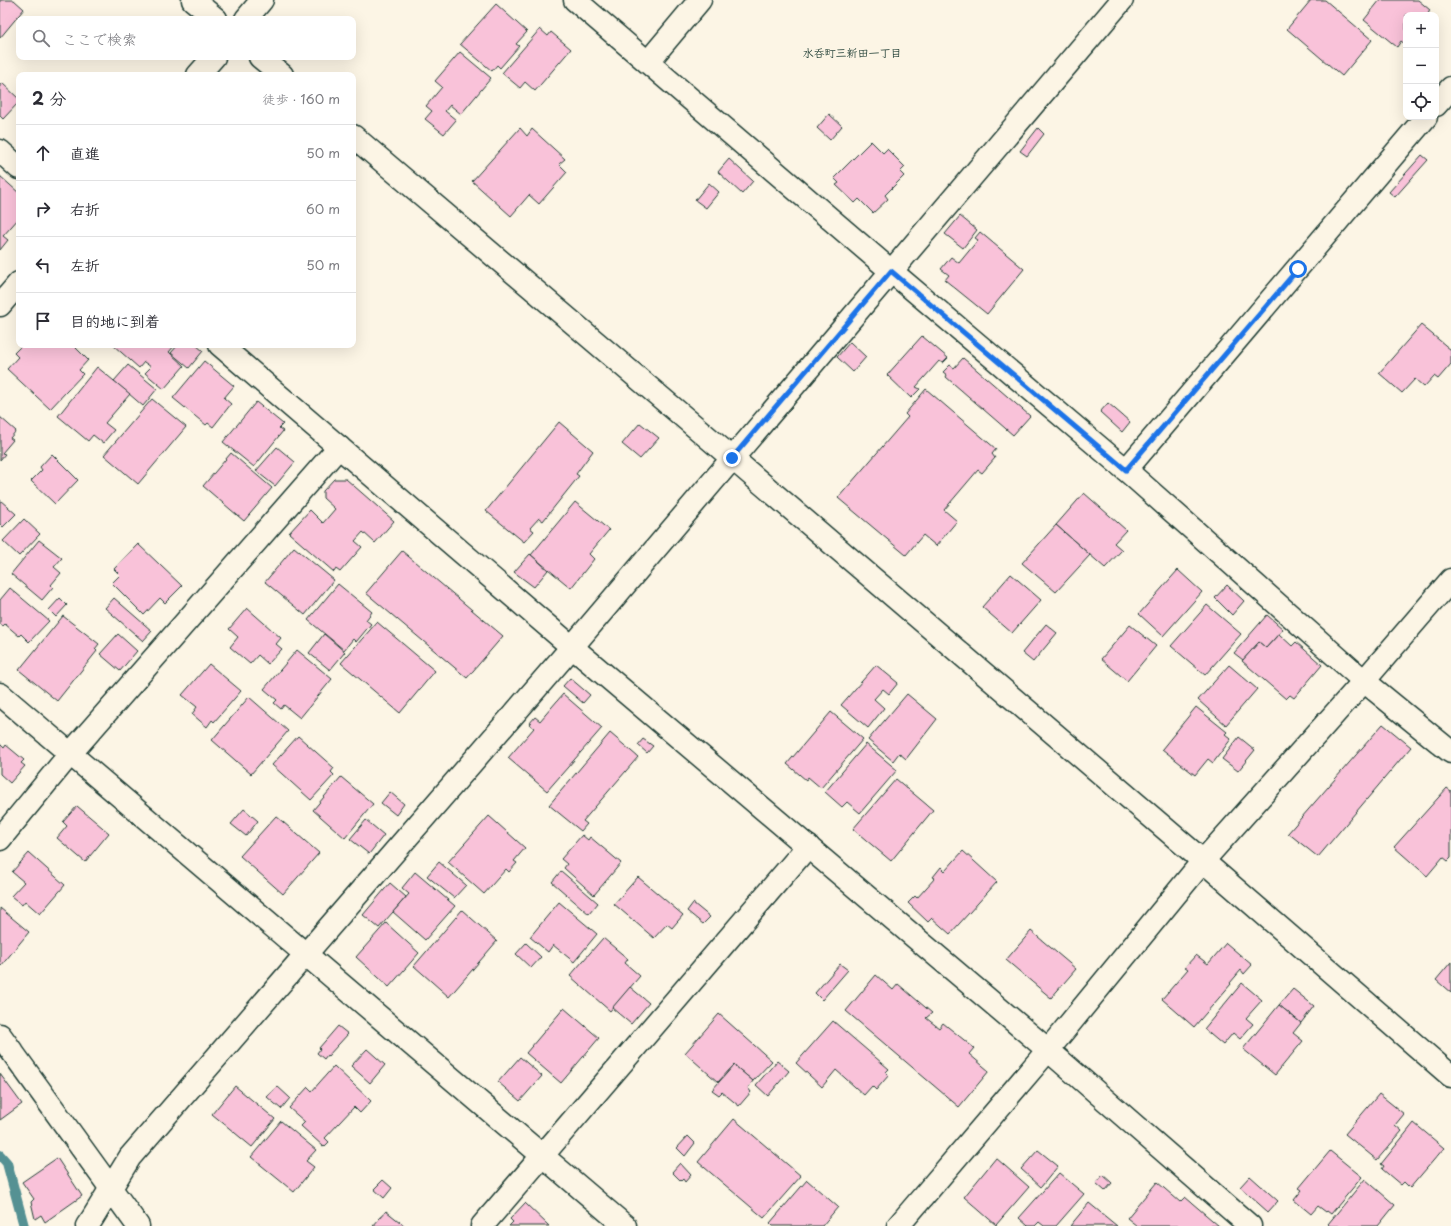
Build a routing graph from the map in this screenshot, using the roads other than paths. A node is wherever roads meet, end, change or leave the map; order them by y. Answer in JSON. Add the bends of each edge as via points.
{"nodes":[{"id":1,"x":194,"y":0,"type":"edge"},
{"id":2,"x":262,"y":0,"type":"edge"},
{"id":3,"x":575,"y":0,"type":"edge"},
{"id":4,"x":700,"y":0,"type":"edge"},
{"id":5,"x":1122,"y":0,"type":"edge"},
{"id":6,"x":213,"y":16,"type":"edge"},
{"id":7,"x":249,"y":16,"type":"edge"},
{"id":8,"x":211,"y":60,"type":"edge"},
{"id":9,"x":264,"y":60,"type":"edge"},
{"id":10,"x":648,"y":62,"type":"junction"},
{"id":11,"x":201,"y":72,"type":"edge"},
{"id":12,"x":278,"y":72,"type":"edge"},
{"id":13,"x":1451,"y":88,"type":"edge"},
{"id":14,"x":1439,"y":102,"type":"edge"},
{"id":15,"x":1423,"y":120,"type":"edge"},
{"id":16,"x":356,"y":139,"type":"edge"},
{"id":17,"x":0,"y":151,"type":"edge"},
{"id":18,"x":16,"y":165,"type":"edge"},
{"id":19,"x":891,"y":271,"type":"junction"},
{"id":20,"x":16,"y":287,"type":"edge"},
{"id":21,"x":0,"y":305,"type":"edge"},
{"id":22,"x":224,"y":348,"type":"edge"},
{"id":23,"x":339,"y":447,"type":"junction"},
{"id":24,"x":732,"y":458,"type":"junction"},
{"id":25,"x":1126,"y":470,"type":"junction"},
{"id":26,"x":1451,"y":580,"type":"edge"},
{"id":27,"x":572,"y":647,"type":"junction"},
{"id":28,"x":1364,"y":681,"type":"junction"},
{"id":29,"x":0,"y":694,"type":"edge"},
{"id":30,"x":1451,"y":752,"type":"edge"},
{"id":31,"x":70,"y":754,"type":"junction"},
{"id":32,"x":0,"y":839,"type":"edge"},
{"id":33,"x":808,"y":846,"type":"junction"},
{"id":34,"x":1203,"y":861,"type":"junction"},
{"id":35,"x":306,"y":954,"type":"junction"},
{"id":36,"x":0,"y":1035,"type":"edge"},
{"id":37,"x":1048,"y":1050,"type":"junction"},
{"id":38,"x":1451,"y":1076,"type":"edge"},
{"id":39,"x":542,"y":1156,"type":"junction"},
{"id":40,"x":111,"y":1188,"type":"junction"},
{"id":41,"x":87,"y":1226,"type":"edge"},
{"id":42,"x":138,"y":1226,"type":"edge"},
{"id":43,"x":482,"y":1226,"type":"edge"},
{"id":44,"x":625,"y":1226,"type":"edge"},
{"id":45,"x":898,"y":1226,"type":"edge"},
{"id":46,"x":1250,"y":1226,"type":"edge"}],
"edges":[{"from":1,"to":6,"type":"street"},
{"from":2,"to":7,"type":"street"},
{"from":3,"to":10,"type":"street"},
{"from":4,"to":10,"type":"street"},
{"from":5,"to":19,"type":"street"},
{"from":8,"to":11,"type":"street"},
{"from":9,"to":12,"type":"street"},
{"from":10,"to":19,"type":"street"},
{"from":13,"to":14,"type":"street"},
{"from":15,"to":25,"type":"street"},
{"from":16,"to":24,"type":"street"},
{"from":17,"to":18,"type":"street"},
{"from":19,"to":24,"type":"street"},
{"from":19,"to":25,"type":"street"},
{"from":20,"to":21,"type":"street"},
{"from":22,"to":23,"type":"street"},
{"from":23,"to":27,"type":"street"},
{"from":23,"to":31,"type":"street"},
{"from":24,"to":27,"type":"street"},
{"from":24,"to":34,"type":"street"},
{"from":25,"to":28,"type":"street"},
{"from":26,"to":28,"type":"street"},
{"from":27,"to":33,"type":"street"},
{"from":27,"to":35,"type":"street"},
{"from":28,"to":30,"type":"street"},
{"from":28,"to":34,"type":"street"},
{"from":29,"to":31,"type":"street"},
{"from":31,"to":32,"type":"street"},
{"from":31,"to":35,"type":"street"},
{"from":33,"to":37,"type":"street"},
{"from":33,"to":39,"type":"street"},
{"from":34,"to":37,"type":"street"},
{"from":34,"to":38,"type":"street"},
{"from":35,"to":39,"type":"street"},
{"from":35,"to":40,"type":"street","via":[[130,1157]]},
{"from":36,"to":40,"type":"street"},
{"from":37,"to":45,"type":"street"},
{"from":37,"to":46,"type":"street"},
{"from":39,"to":43,"type":"street"},
{"from":39,"to":44,"type":"street"},
{"from":40,"to":41,"type":"street"},
{"from":40,"to":42,"type":"street"}]}
